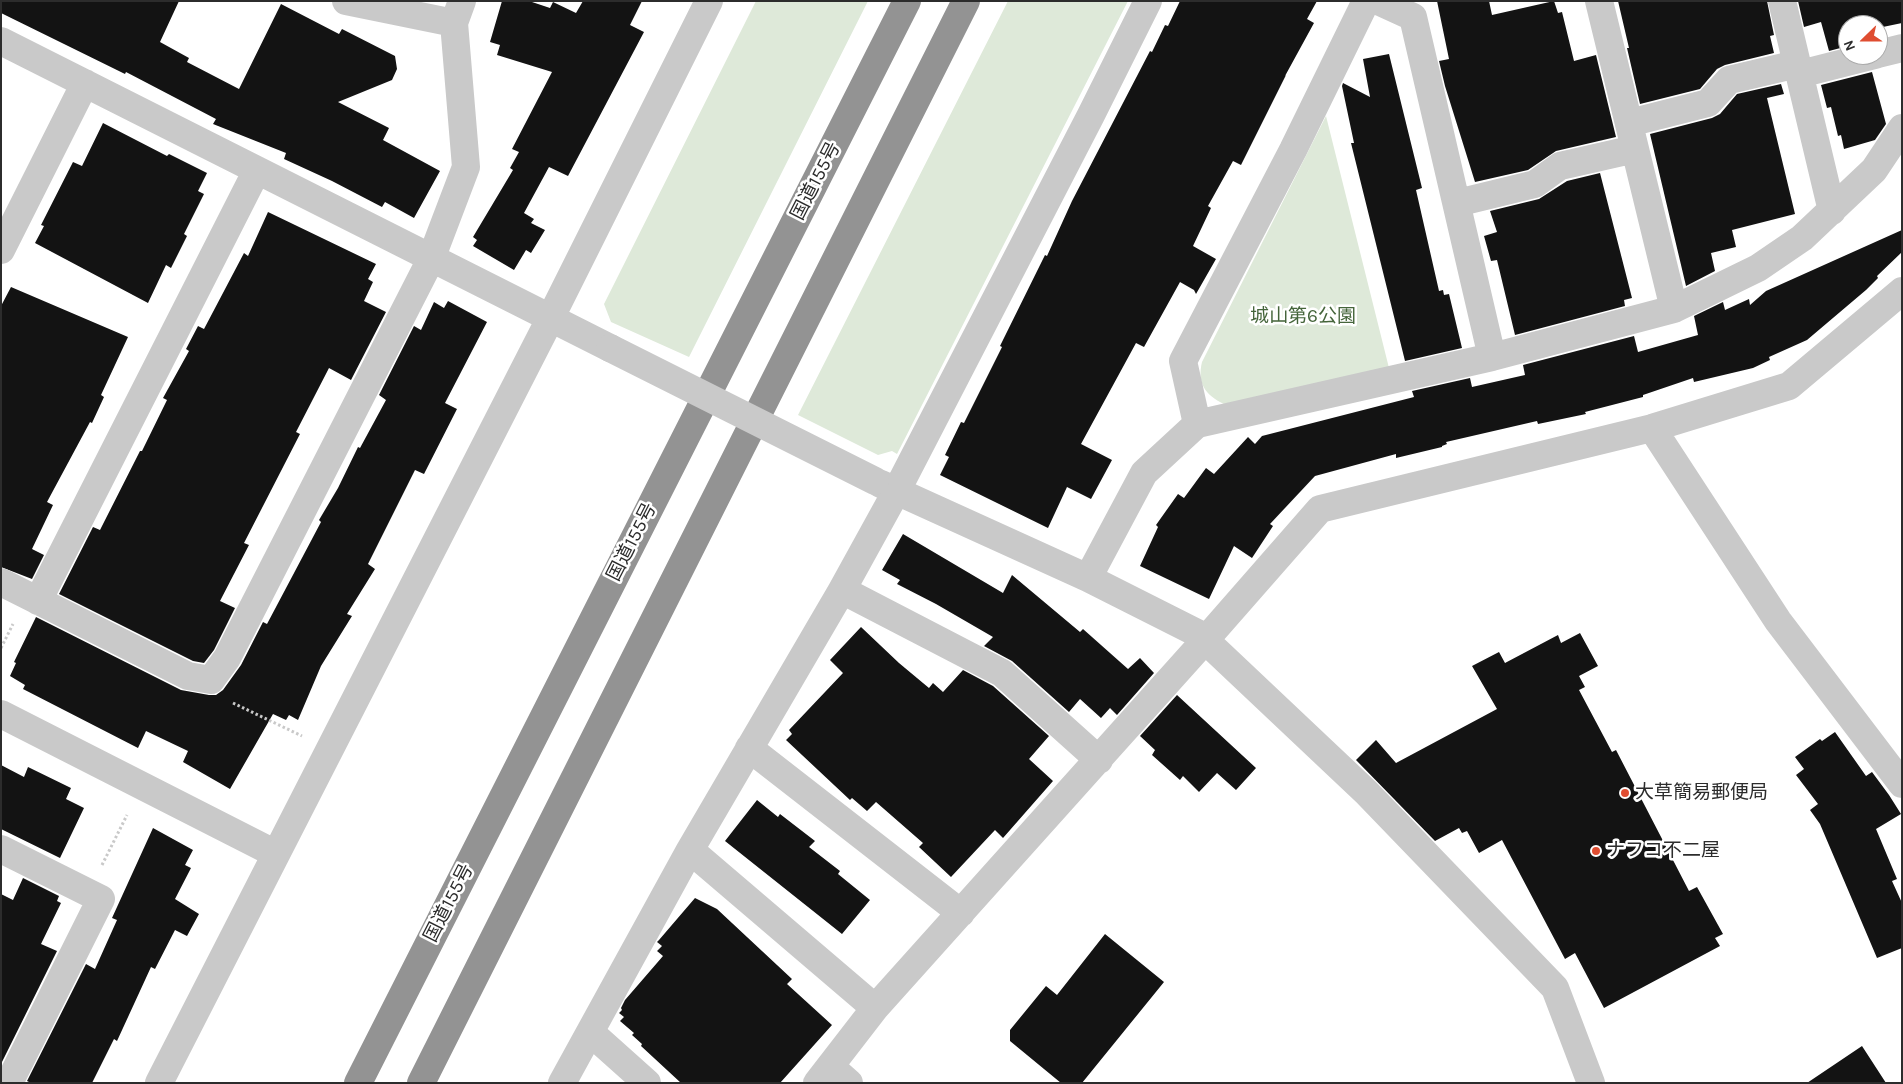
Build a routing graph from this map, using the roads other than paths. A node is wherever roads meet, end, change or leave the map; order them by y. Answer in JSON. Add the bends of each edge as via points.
{"nodes":[{"id":1,"x":346,"y":1,"type":"edge"},
{"id":2,"x":709,"y":1,"type":"edge"},
{"id":3,"x":907,"y":1,"type":"edge"},
{"id":4,"x":966,"y":1,"type":"edge"},
{"id":5,"x":1148,"y":1,"type":"edge"},
{"id":6,"x":1366,"y":1,"type":"edge"},
{"id":7,"x":1378,"y":1,"type":"edge"},
{"id":8,"x":1599,"y":1,"type":"edge"},
{"id":9,"x":1782,"y":1,"type":"edge"},
{"id":10,"x":458,"y":12,"type":"edge"},
{"id":11,"x":1,"y":40,"type":"edge"},
{"id":12,"x":1902,"y":48,"type":"edge"},
{"id":13,"x":1888,"y":52,"type":"edge"},
{"id":14,"x":1838,"y":62,"type":"edge"},
{"id":15,"x":1798,"y":69,"type":"junction"},
{"id":16,"x":85,"y":83,"type":"junction"},
{"id":17,"x":1902,"y":128,"type":"edge"},
{"id":18,"x":1632,"y":136,"type":"junction"},
{"id":19,"x":258,"y":170,"type":"junction"},
{"id":20,"x":1456,"y":203,"type":"junction"},
{"id":21,"x":1832,"y":211,"type":"junction"},
{"id":22,"x":1,"y":250,"type":"edge"},
{"id":23,"x":431,"y":259,"type":"junction"},
{"id":24,"x":1902,"y":291,"type":"edge"},
{"id":25,"x":1674,"y":309,"type":"junction"},
{"id":26,"x":550,"y":319,"type":"junction"},
{"id":27,"x":1492,"y":357,"type":"junction"},
{"id":28,"x":1197,"y":424,"type":"junction"},
{"id":29,"x":1652,"y":428,"type":"junction"},
{"id":30,"x":886,"y":486,"type":"junction"},
{"id":31,"x":1088,"y":578,"type":"junction"},
{"id":32,"x":1,"y":582,"type":"edge"},
{"id":33,"x":842,"y":590,"type":"junction"},
{"id":34,"x":38,"y":601,"type":"junction"},
{"id":35,"x":1206,"y":639,"type":"junction"},
{"id":36,"x":1,"y":714,"type":"edge"},
{"id":37,"x":749,"y":748,"type":"junction"},
{"id":38,"x":1098,"y":760,"type":"junction"},
{"id":39,"x":1902,"y":784,"type":"edge"},
{"id":40,"x":1,"y":849,"type":"edge"},
{"id":41,"x":690,"y":850,"type":"junction"},
{"id":42,"x":276,"y":854,"type":"junction"},
{"id":43,"x":961,"y":913,"type":"junction"},
{"id":44,"x":875,"y":1008,"type":"junction"},
{"id":45,"x":590,"y":1032,"type":"junction"},
{"id":46,"x":832,"y":1077,"type":"edge"},
{"id":47,"x":9,"y":1083,"type":"edge"},
{"id":48,"x":160,"y":1083,"type":"edge"},
{"id":49,"x":358,"y":1083,"type":"edge"},
{"id":50,"x":422,"y":1083,"type":"edge"},
{"id":51,"x":562,"y":1083,"type":"edge"},
{"id":52,"x":647,"y":1083,"type":"edge"},
{"id":53,"x":1591,"y":1083,"type":"edge"}],
"edges":[{"from":1,"to":10,"type":"street"},
{"from":2,"to":26,"type":"street"},
{"from":3,"to":49,"type":"highway","name":"国道155号"},
{"from":4,"to":50,"type":"highway"},
{"from":5,"to":30,"type":"street"},
{"from":6,"to":28,"type":"street","via":[[1183,361]]},
{"from":7,"to":20,"type":"street","via":[[1413,17]]},
{"from":8,"to":18,"type":"street"},
{"from":9,"to":15,"type":"street"},
{"from":10,"to":23,"type":"street","via":[[466,167]]},
{"from":11,"to":16,"type":"street"},
{"from":12,"to":13,"type":"street"},
{"from":14,"to":15,"type":"street"},
{"from":15,"to":18,"type":"street","via":[[1729,80],[1708,104]]},
{"from":15,"to":21,"type":"street"},
{"from":16,"to":19,"type":"street"},
{"from":16,"to":22,"type":"street"},
{"from":17,"to":21,"type":"street","via":[[1874,170]]},
{"from":18,"to":20,"type":"street","via":[[1560,166],[1535,184]]},
{"from":18,"to":25,"type":"street"},
{"from":19,"to":23,"type":"street"},
{"from":19,"to":34,"type":"street"},
{"from":20,"to":27,"type":"street"},
{"from":21,"to":25,"type":"street","via":[[1802,238],[1758,268]]},
{"from":23,"to":26,"type":"street"},
{"from":23,"to":34,"type":"street","via":[[227,658],[210,680],[188,676]]},
{"from":24,"to":29,"type":"street","via":[[1789,386]]},
{"from":25,"to":27,"type":"street"},
{"from":26,"to":30,"type":"street","bridge":true},
{"from":26,"to":42,"type":"street"},
{"from":27,"to":28,"type":"street"},
{"from":28,"to":31,"type":"street","via":[[1144,473]]},
{"from":29,"to":35,"type":"street","via":[[1320,509]]},
{"from":29,"to":39,"type":"street","via":[[1778,621]]},
{"from":30,"to":31,"type":"street"},
{"from":30,"to":33,"type":"street"},
{"from":31,"to":35,"type":"street"},
{"from":32,"to":34,"type":"street"},
{"from":33,"to":37,"type":"street"},
{"from":33,"to":38,"type":"street","via":[[1002,673]]},
{"from":35,"to":38,"type":"street"},
{"from":35,"to":53,"type":"street","via":[[1366,792],[1555,988]]},
{"from":36,"to":42,"type":"street"},
{"from":37,"to":41,"type":"street"},
{"from":37,"to":43,"type":"street"},
{"from":38,"to":43,"type":"street"},
{"from":40,"to":47,"type":"street","via":[[101,899]]},
{"from":41,"to":44,"type":"street"},
{"from":41,"to":45,"type":"street"},
{"from":42,"to":48,"type":"street"},
{"from":43,"to":44,"type":"street"},
{"from":44,"to":46,"type":"street"},
{"from":45,"to":51,"type":"street"},
{"from":45,"to":52,"type":"street"}]}
